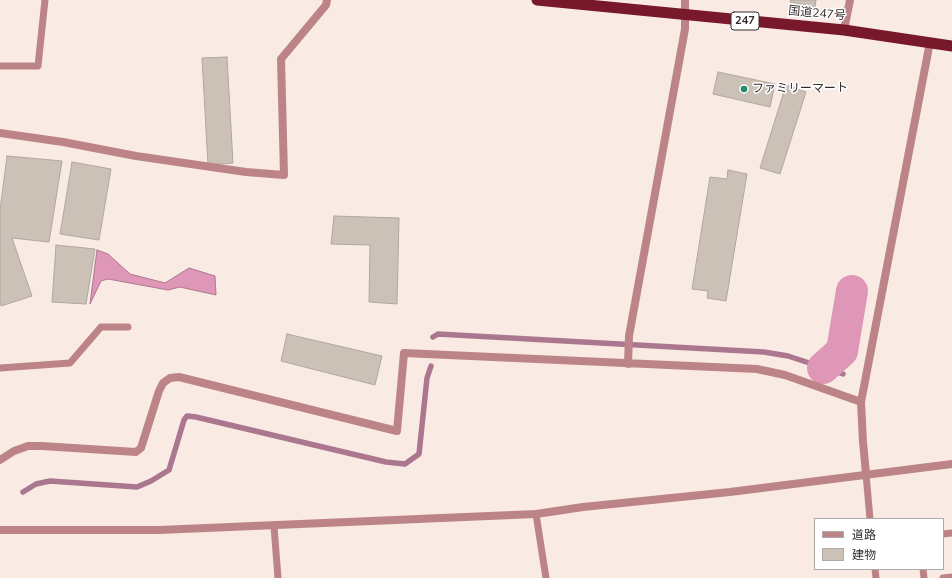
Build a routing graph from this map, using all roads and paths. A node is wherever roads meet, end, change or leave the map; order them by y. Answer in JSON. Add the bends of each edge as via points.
{"nodes":[{"id":1,"x":46,"y":0,"type":"edge"},
{"id":2,"x":327,"y":0,"type":"edge"},
{"id":3,"x":536,"y":0,"type":"edge"},
{"id":4,"x":685,"y":0,"type":"edge"},
{"id":5,"x":850,"y":0,"type":"edge"},
{"id":6,"x":685,"y":15,"type":"junction"},
{"id":7,"x":844,"y":30,"type":"junction"},
{"id":8,"x":930,"y":42,"type":"junction"},
{"id":9,"x":952,"y":46,"type":"edge"},
{"id":10,"x":0,"y":66,"type":"edge"},
{"id":11,"x":0,"y":133,"type":"edge"},
{"id":12,"x":128,"y":327,"type":"dead end"},
{"id":13,"x":628,"y":364,"type":"junction"},
{"id":14,"x":0,"y":368,"type":"edge"},
{"id":15,"x":861,"y":402,"type":"junction"},
{"id":16,"x":0,"y":460,"type":"edge"},
{"id":17,"x":952,"y":464,"type":"edge"},
{"id":18,"x":866,"y":474,"type":"junction"},
{"id":19,"x":536,"y":514,"type":"junction"},
{"id":20,"x":870,"y":518,"type":"edge"},
{"id":21,"x":274,"y":526,"type":"junction"},
{"id":22,"x":0,"y":530,"type":"edge"},
{"id":23,"x":952,"y":577,"type":"edge"},
{"id":24,"x":278,"y":578,"type":"edge"},
{"id":25,"x":546,"y":578,"type":"edge"},
{"id":26,"x":943,"y":578,"type":"edge"}],
"edges":[{"from":1,"to":10,"type":"lane","via":[[38,66]]},
{"from":2,"to":11,"type":"street","via":[[326,5],[281,59],[284,175],[136,156]]},
{"from":3,"to":6,"type":"highway","name":"国道247号","number":"247"},
{"from":4,"to":6,"type":"street"},
{"from":5,"to":7,"type":"street"},
{"from":6,"to":7,"type":"highway","name":"国道247号","number":"247"},
{"from":6,"to":13,"type":"street","via":[[685,29],[629,336]]},
{"from":7,"to":8,"type":"highway","name":"国道247号","number":"247"},
{"from":8,"to":9,"type":"highway","name":"国道247号","number":"247"},
{"from":8,"to":15,"type":"street"},
{"from":12,"to":14,"type":"lane","via":[[101,327],[70,363]]},
{"from":13,"to":15,"type":"street","via":[[757,369],[785,375]]},
{"from":13,"to":16,"type":"street","via":[[404,353],[397,431],[179,377],[170,378],[163,383],[159,391],[141,448],[136,452],[28,446]]},
{"from":15,"to":18,"type":"street"},
{"from":17,"to":18,"type":"street"},
{"from":18,"to":19,"type":"street"},
{"from":18,"to":20,"type":"lane"},
{"from":19,"to":21,"type":"street"},
{"from":19,"to":25,"type":"lane"},
{"from":21,"to":22,"type":"street","via":[[160,530]]},
{"from":21,"to":24,"type":"lane"},
{"from":23,"to":26,"type":"lane"}]}
